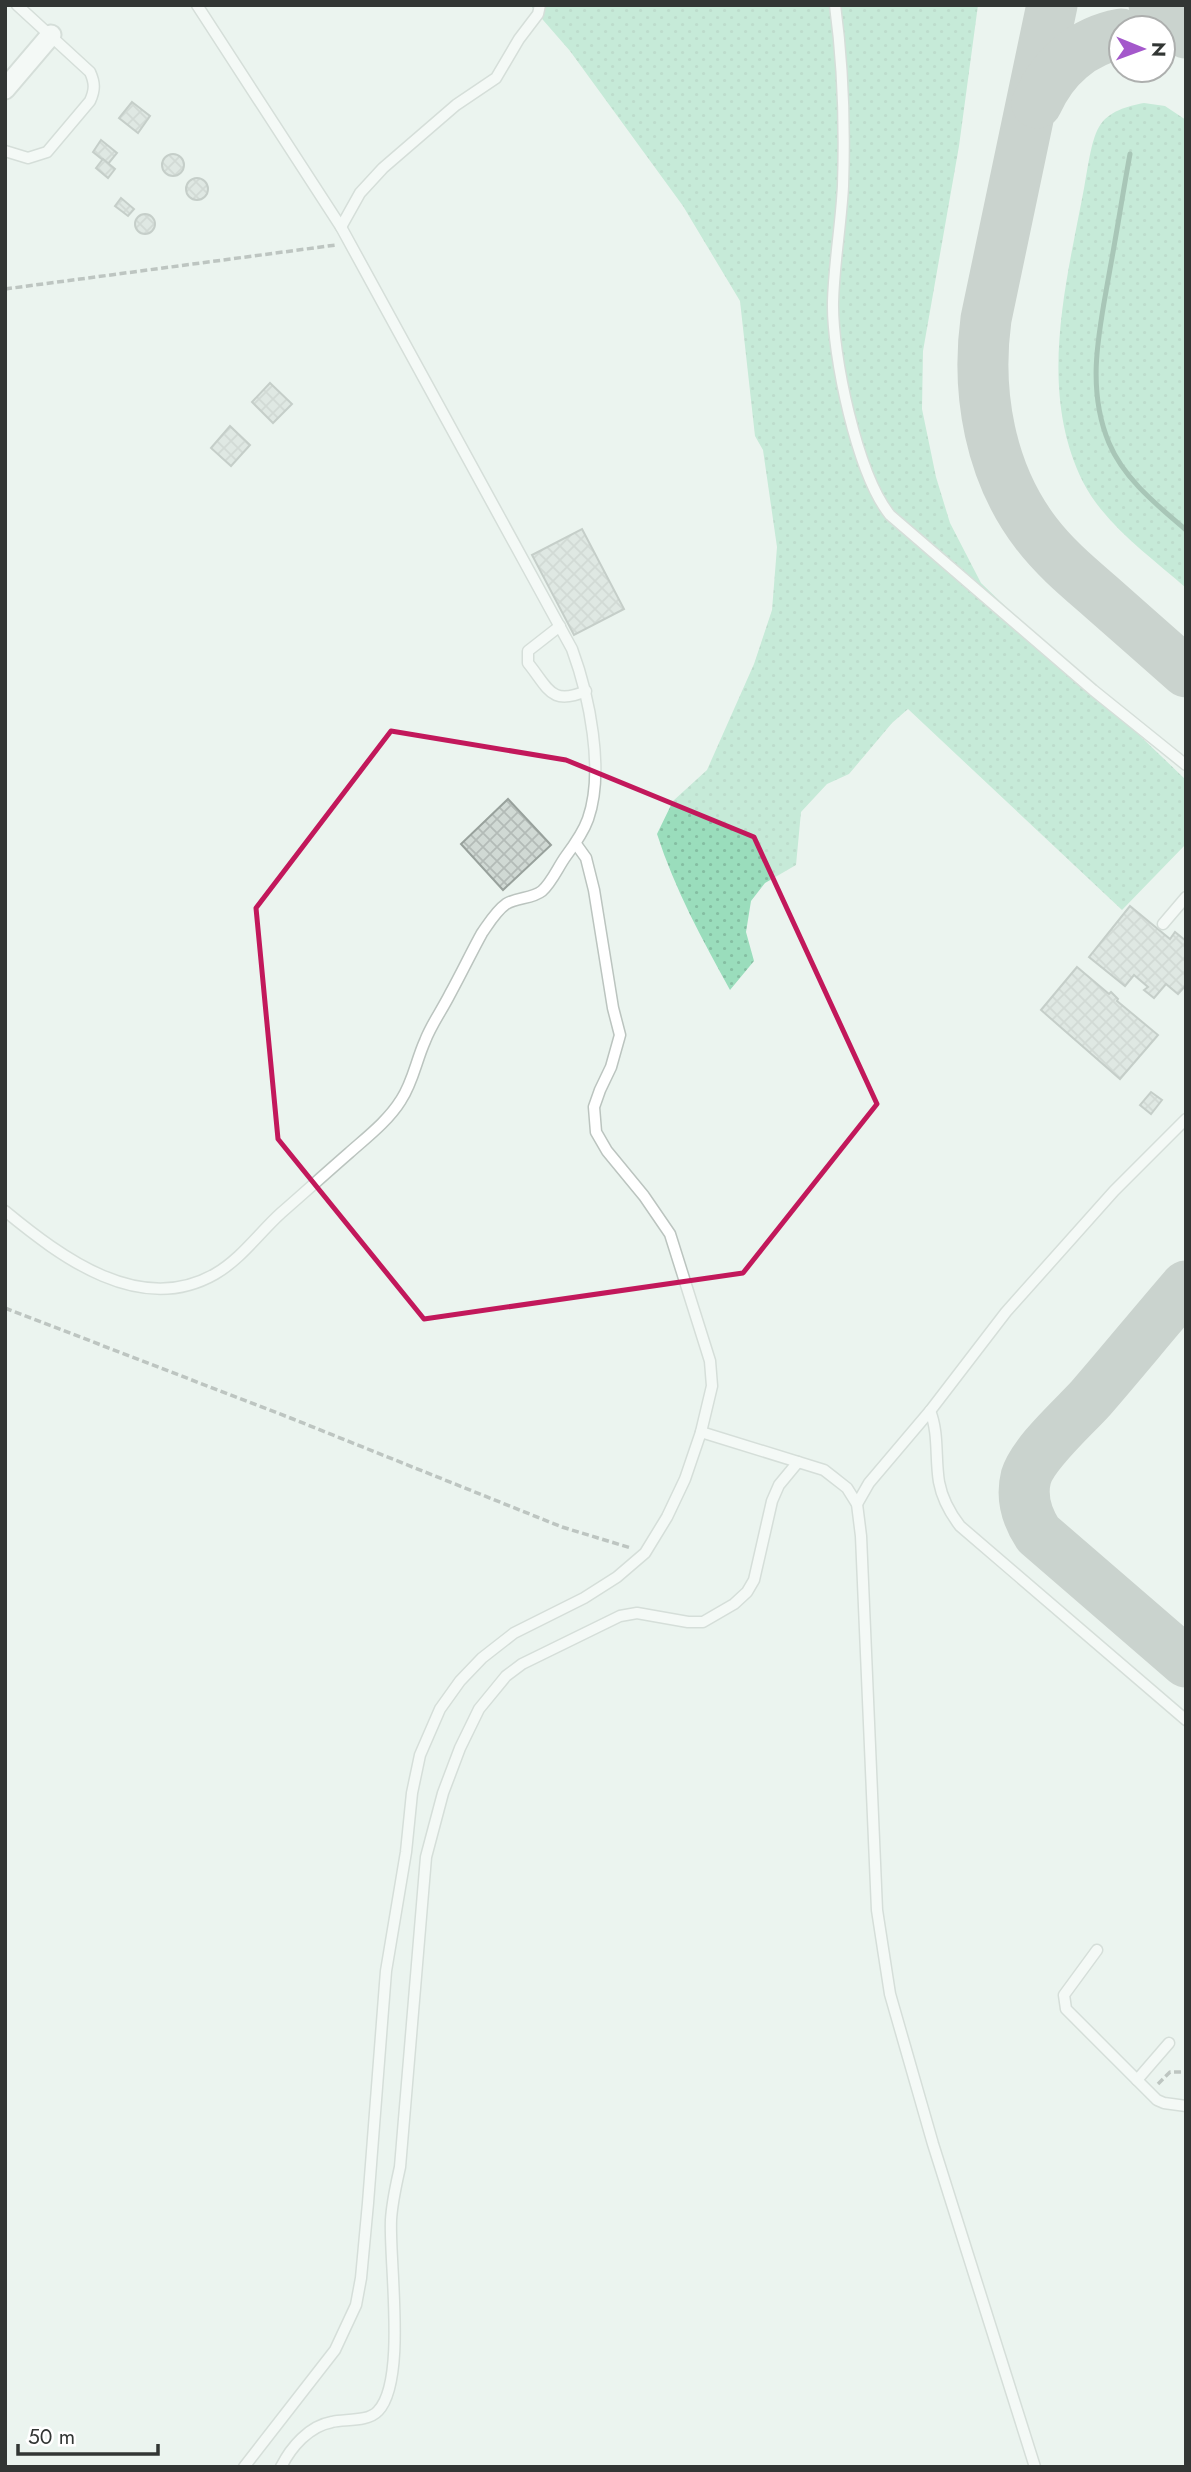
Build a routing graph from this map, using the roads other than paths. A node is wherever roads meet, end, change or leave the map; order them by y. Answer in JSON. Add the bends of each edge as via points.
{"nodes":[{"id":1,"x":17,"y":5,"type":"edge"},
{"id":2,"x":197,"y":5,"type":"edge"},
{"id":3,"x":540,"y":5,"type":"edge"},
{"id":4,"x":835,"y":5,"type":"edge"},
{"id":5,"x":51,"y":35,"type":"junction"},
{"id":6,"x":5,"y":89,"type":"edge"},
{"id":7,"x":5,"y":151,"type":"edge"},
{"id":8,"x":341,"y":227,"type":"junction"},
{"id":9,"x":560,"y":626,"type":"junction"},
{"id":10,"x":586,"y":691,"type":"junction"},
{"id":11,"x":1186,"y":765,"type":"edge"},
{"id":12,"x":576,"y":844,"type":"junction"},
{"id":13,"x":1186,"y":897,"type":"edge"},
{"id":14,"x":1163,"y":923,"type":"dead end"},
{"id":15,"x":1186,"y":1119,"type":"edge"},
{"id":16,"x":5,"y":1211,"type":"edge"},
{"id":17,"x":930,"y":1411,"type":"junction"},
{"id":18,"x":701,"y":1432,"type":"junction"},
{"id":19,"x":797,"y":1462,"type":"junction"},
{"id":20,"x":857,"y":1504,"type":"junction"},
{"id":21,"x":1186,"y":1720,"type":"edge"},
{"id":22,"x":1097,"y":1950,"type":"dead end"},
{"id":23,"x":1169,"y":2043,"type":"dead end"},
{"id":24,"x":1137,"y":2080,"type":"junction"},
{"id":25,"x":1186,"y":2106,"type":"edge"},
{"id":26,"x":244,"y":2467,"type":"edge"},
{"id":27,"x":281,"y":2467,"type":"edge"},
{"id":28,"x":1035,"y":2467,"type":"edge"}],
"edges":[{"from":1,"to":5,"type":"lane"},
{"from":2,"to":8,"type":"lane"},
{"from":3,"to":8,"type":"lane","via":[[496,78],[456,105],[383,168],[360,192]]},
{"from":4,"to":11,"type":"lane","via":[[843,127],[835,342],[863,467],[872,488],[890,515]]},
{"from":5,"to":6,"type":"street"},
{"from":5,"to":7,"type":"lane","via":[[90,72],[94,92],[47,152],[28,159]]},
{"from":8,"to":9,"type":"lane"},
{"from":9,"to":10,"type":"lane"},
{"from":9,"to":10,"type":"lane","via":[[528,650],[528,663],[555,696],[568,698]]},
{"from":10,"to":12,"type":"lane","via":[[594,789],[589,818]]},
{"from":12,"to":16,"type":"lane","via":[[541,891],[507,903],[492,918],[425,1041],[401,1101],[378,1127],[258,1233],[231,1264],[191,1284],[149,1289],[109,1279],[37,1237]]},
{"from":12,"to":18,"type":"lane","via":[[586,859],[594,890],[620,1035],[594,1107],[596,1132],[670,1234],[677,1252],[710,1361],[712,1386]]},
{"from":13,"to":14,"type":"lane"},
{"from":15,"to":17,"type":"lane","via":[[1114,1191],[1006,1312]]},
{"from":17,"to":20,"type":"lane","via":[[869,1483]]},
{"from":17,"to":21,"type":"lane","via":[[939,1482],[948,1510],[960,1526]]},
{"from":18,"to":19,"type":"lane"},
{"from":18,"to":26,"type":"lane","via":[[685,1479],[645,1553],[584,1598],[495,1646],[460,1681],[435,1720],[415,1774],[407,1852],[390,1942],[356,2305],[335,2350]]},
{"from":19,"to":20,"type":"lane","via":[[824,1470],[847,1488]]},
{"from":19,"to":27,"type":"lane","via":[[772,1501],[754,1580],[734,1604],[703,1622],[637,1613],[605,1622],[522,1664],[494,1690],[474,1719],[443,1793],[426,1857],[400,2167],[391,2222],[396,2335],[391,2377],[377,2412],[328,2422],[299,2440]]},
{"from":20,"to":28,"type":"lane","via":[[877,1910],[890,1994]]},
{"from":22,"to":24,"type":"lane","via":[[1064,1995],[1066,2009]]},
{"from":23,"to":24,"type":"lane"},
{"from":24,"to":25,"type":"lane","via":[[1164,2103]]}]}
